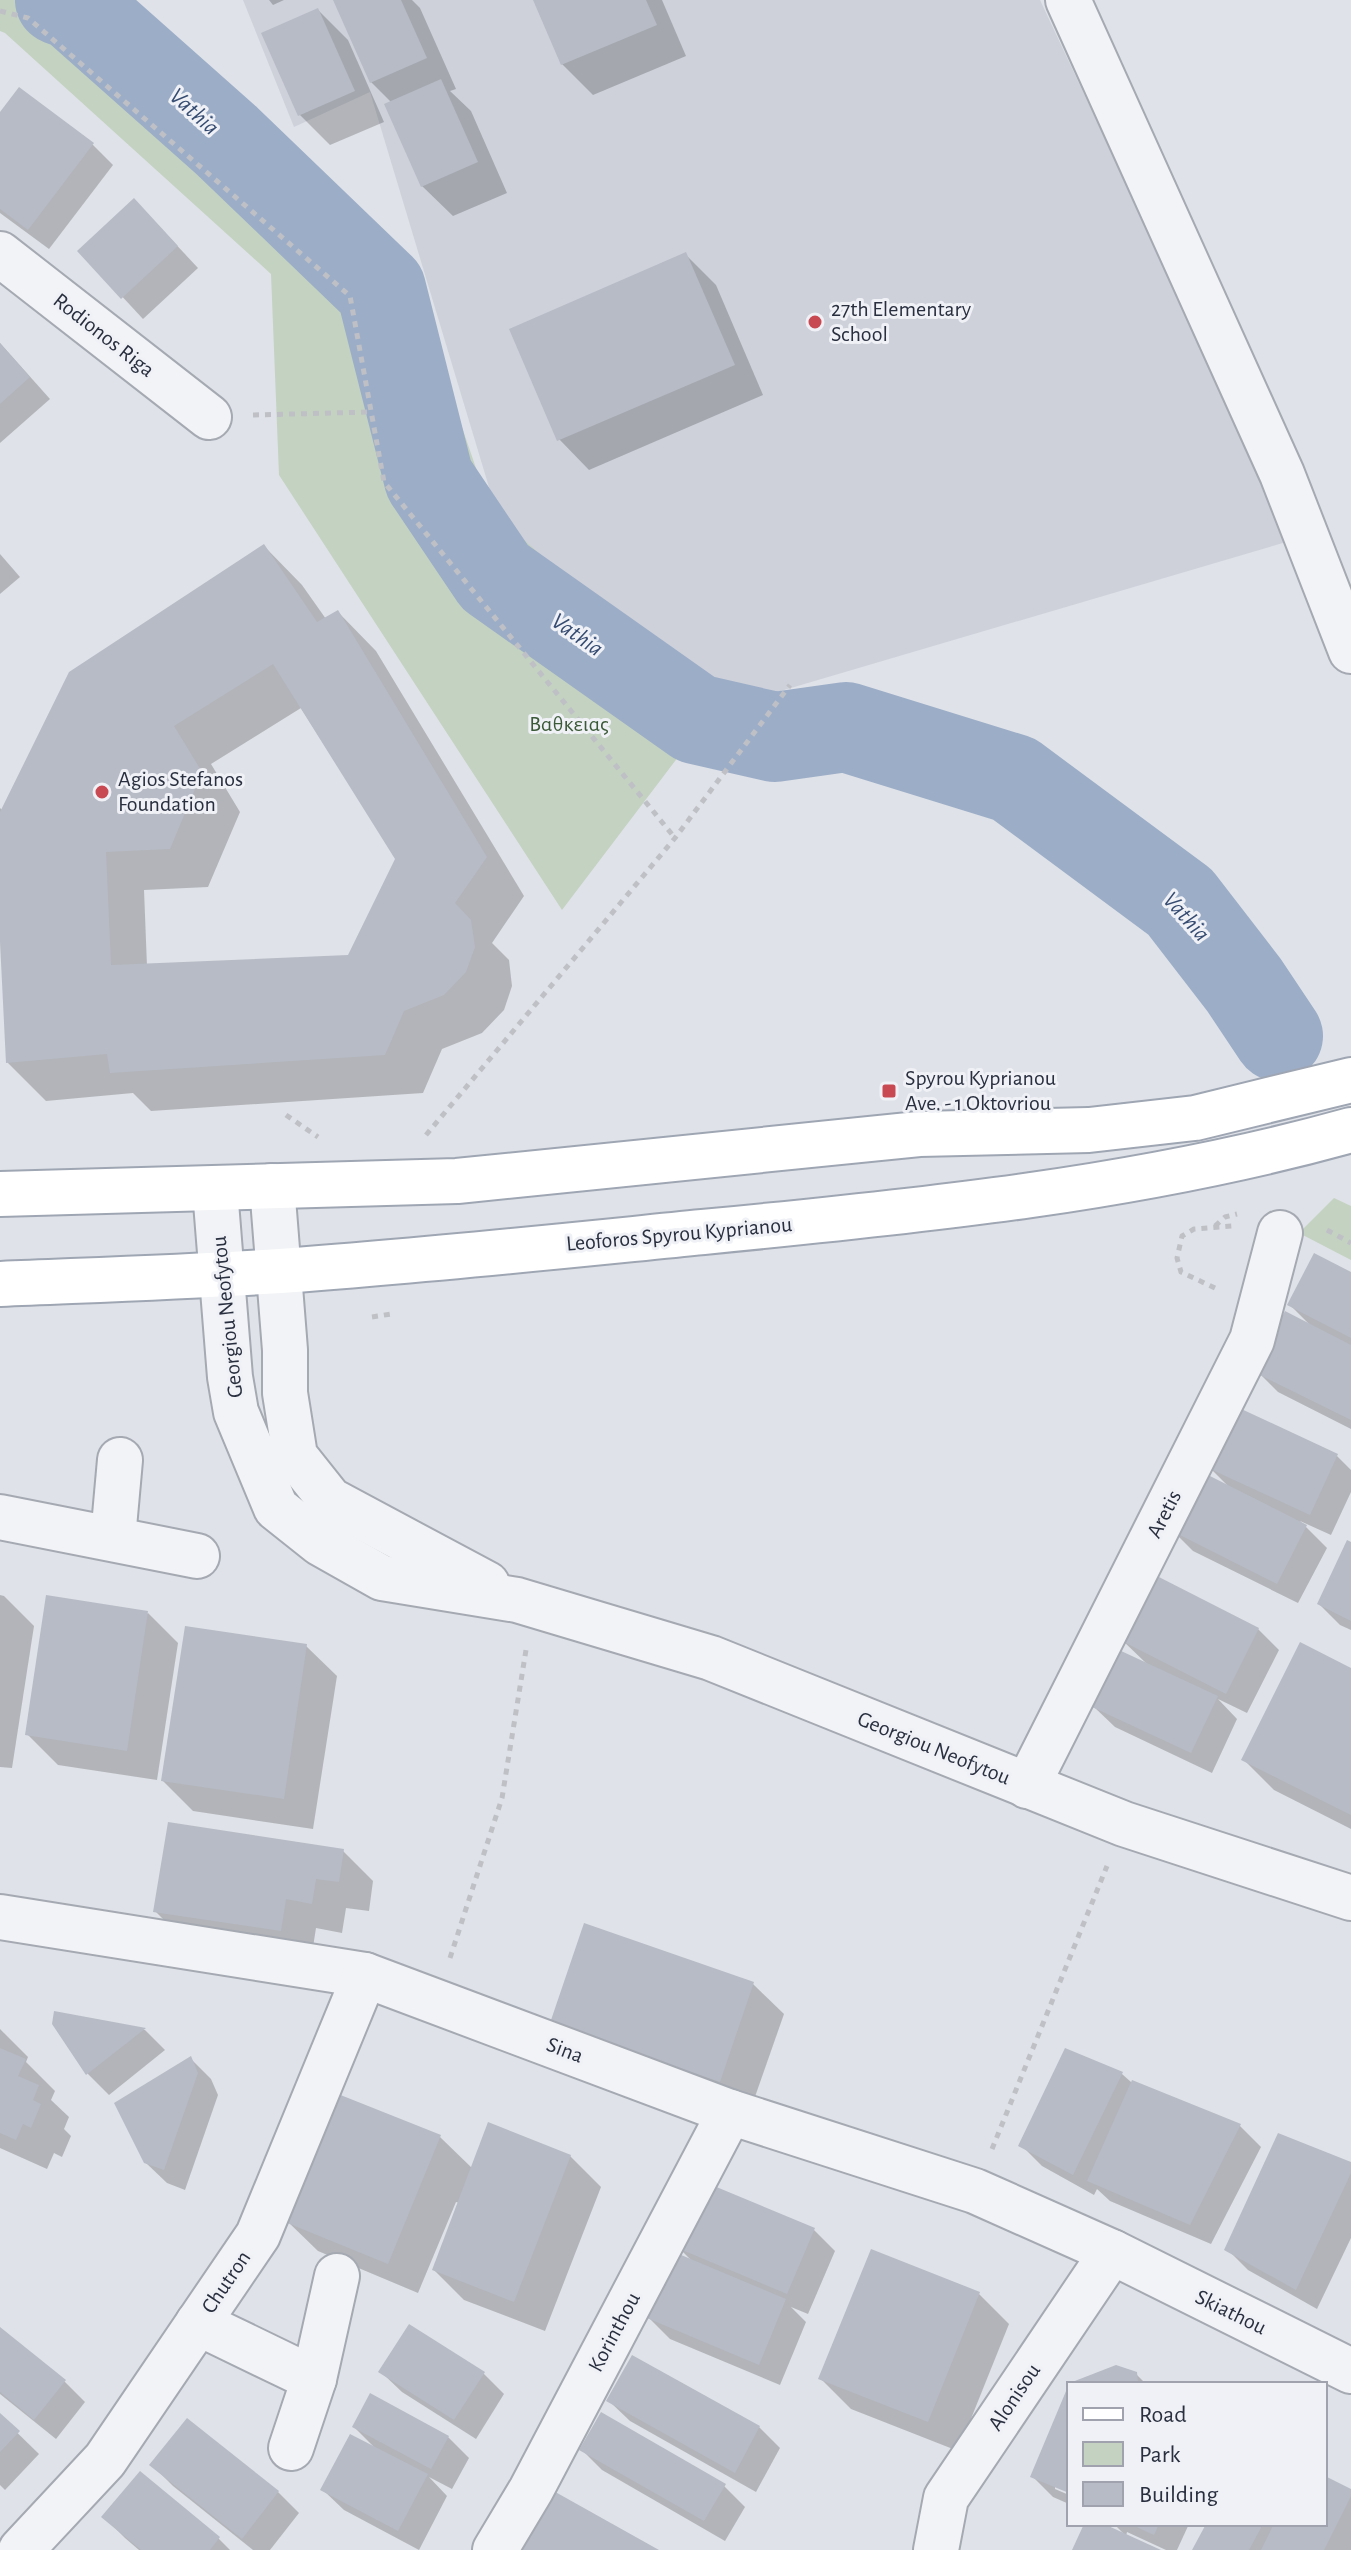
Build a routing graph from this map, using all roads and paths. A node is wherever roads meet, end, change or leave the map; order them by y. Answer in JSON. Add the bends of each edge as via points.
{"nodes":[{"id":1,"x":1068,"y":0,"type":"edge"},
{"id":2,"x":0,"y":11,"type":"edge"},
{"id":3,"x":0,"y":254,"type":"edge"},
{"id":4,"x":371,"y":412,"type":"junction"},
{"id":5,"x":209,"y":417,"type":"joint"},
{"id":6,"x":1351,"y":651,"type":"edge"},
{"id":7,"x":790,"y":685,"type":"dead end"},
{"id":8,"x":675,"y":838,"type":"junction"},
{"id":9,"x":1351,"y":1080,"type":"edge"},
{"id":10,"x":286,"y":1115,"type":"dead end"},
{"id":11,"x":1351,"y":1130,"type":"edge"},
{"id":12,"x":324,"y":1141,"type":"dead end"},
{"id":13,"x":417,"y":1145,"type":"dead end"},
{"id":14,"x":272,"y":1186,"type":"junction"},
{"id":15,"x":215,"y":1190,"type":"junction"},
{"id":16,"x":0,"y":1194,"type":"edge"},
{"id":17,"x":1214,"y":1227,"type":"dead end"},
{"id":18,"x":1280,"y":1233,"type":"dead end"},
{"id":19,"x":278,"y":1271,"type":"junction"},
{"id":20,"x":222,"y":1274,"type":"junction"},
{"id":21,"x":0,"y":1284,"type":"edge"},
{"id":22,"x":1222,"y":1291,"type":"dead end"},
{"id":23,"x":120,"y":1460,"type":"dead end"},
{"id":24,"x":0,"y":1517,"type":"edge"},
{"id":25,"x":113,"y":1538,"type":"junction"},
{"id":26,"x":197,"y":1556,"type":"dead end"},
{"id":27,"x":522,"y":1620,"type":"junction"},
{"id":28,"x":1027,"y":1786,"type":"junction"},
{"id":29,"x":1124,"y":1824,"type":"junction"},
{"id":30,"x":1095,"y":1861,"type":"dead end"},
{"id":31,"x":1107,"y":1866,"type":"junction"},
{"id":32,"x":1122,"y":1871,"type":"dead end"},
{"id":33,"x":1351,"y":1898,"type":"edge"},
{"id":34,"x":0,"y":1917,"type":"edge"},
{"id":35,"x":365,"y":1975,"type":"junction"},
{"id":36,"x":436,"y":2001,"type":"junction"},
{"id":37,"x":730,"y":2112,"type":"junction"},
{"id":38,"x":975,"y":2191,"type":"junction"},
{"id":39,"x":1112,"y":2252,"type":"junction"},
{"id":40,"x":337,"y":2276,"type":"dead end"},
{"id":41,"x":198,"y":2323,"type":"junction"},
{"id":42,"x":1351,"y":2371,"type":"edge"},
{"id":43,"x":314,"y":2379,"type":"junction"},
{"id":44,"x":291,"y":2448,"type":"dead end"},
{"id":45,"x":21,"y":2550,"type":"edge"},
{"id":46,"x":495,"y":2550,"type":"edge"},
{"id":47,"x":936,"y":2550,"type":"edge"}],
"edges":[{"from":1,"to":6,"type":"street","via":[[1282,474]]},
{"from":2,"to":4,"type":"path","via":[[28,18],[350,296]]},
{"from":3,"to":5,"type":"street","name":"Rodionos Riga"},
{"from":4,"to":5,"type":"path"},
{"from":4,"to":8,"type":"path","via":[[384,482]]},
{"from":7,"to":8,"type":"path"},
{"from":8,"to":13,"type":"path"},
{"from":9,"to":14,"type":"main road","via":[[1195,1118],[1089,1130],[919,1134],[457,1181]]},
{"from":10,"to":12,"type":"path"},
{"from":11,"to":19,"type":"main road","name":"Leoforos Spyrou Kyprianou","via":[[1094,1186],[921,1211]]},
{"from":14,"to":15,"type":"main road"},
{"from":14,"to":19,"type":"street","name":"Georgiou Neofytou"},
{"from":15,"to":16,"type":"main road"},
{"from":15,"to":20,"type":"street","name":"Georgiou Neofytou"},
{"from":17,"to":22,"type":"path","via":[[1182,1236],[1177,1258],[1181,1272]]},
{"from":18,"to":28,"type":"street","name":"Aretis","via":[[1252,1340]]},
{"from":19,"to":20,"type":"main road","name":"Leoforos Spyrou Kyprianou"},
{"from":19,"to":27,"type":"street","name":"Georgiou Neofytou","via":[[285,1393],[295,1456],[330,1500],[428,1552]]},
{"from":20,"to":21,"type":"main road","name":"Leoforos Spyrou Kyprianou"},
{"from":20,"to":27,"type":"street","name":"Georgiou Neofytou","via":[[236,1412],[276,1508],[320,1543],[382,1578]]},
{"from":23,"to":25,"type":"street"},
{"from":24,"to":25,"type":"street"},
{"from":25,"to":26,"type":"street"},
{"from":27,"to":28,"type":"street","name":"Georgiou Neofytou","via":[[711,1658]]},
{"from":27,"to":36,"type":"path","via":[[502,1798]]},
{"from":28,"to":29,"type":"street","name":"Georgiou Neofytou"},
{"from":29,"to":31,"type":"path"},
{"from":29,"to":33,"type":"street","name":"Georgiou Neofytou"},
{"from":30,"to":31,"type":"path"},
{"from":31,"to":32,"type":"path"},
{"from":31,"to":38,"type":"path"},
{"from":34,"to":35,"type":"street","name":"Sina"},
{"from":35,"to":36,"type":"street","name":"Sina"},
{"from":35,"to":41,"type":"street","name":"Chutron","via":[[258,2235]]},
{"from":36,"to":37,"type":"street","name":"Sina"},
{"from":37,"to":38,"type":"street","name":"Sina"},
{"from":37,"to":46,"type":"street","name":"Korinthou"},
{"from":38,"to":39,"type":"street","name":"Sina"},
{"from":39,"to":42,"type":"street","name":"Skiathou"},
{"from":39,"to":47,"type":"street","name":"Alonisou","via":[[946,2498]]},
{"from":40,"to":43,"type":"street"},
{"from":41,"to":43,"type":"street"},
{"from":41,"to":45,"type":"street","name":"Chutron","via":[[105,2460]]},
{"from":43,"to":44,"type":"street"}]}
